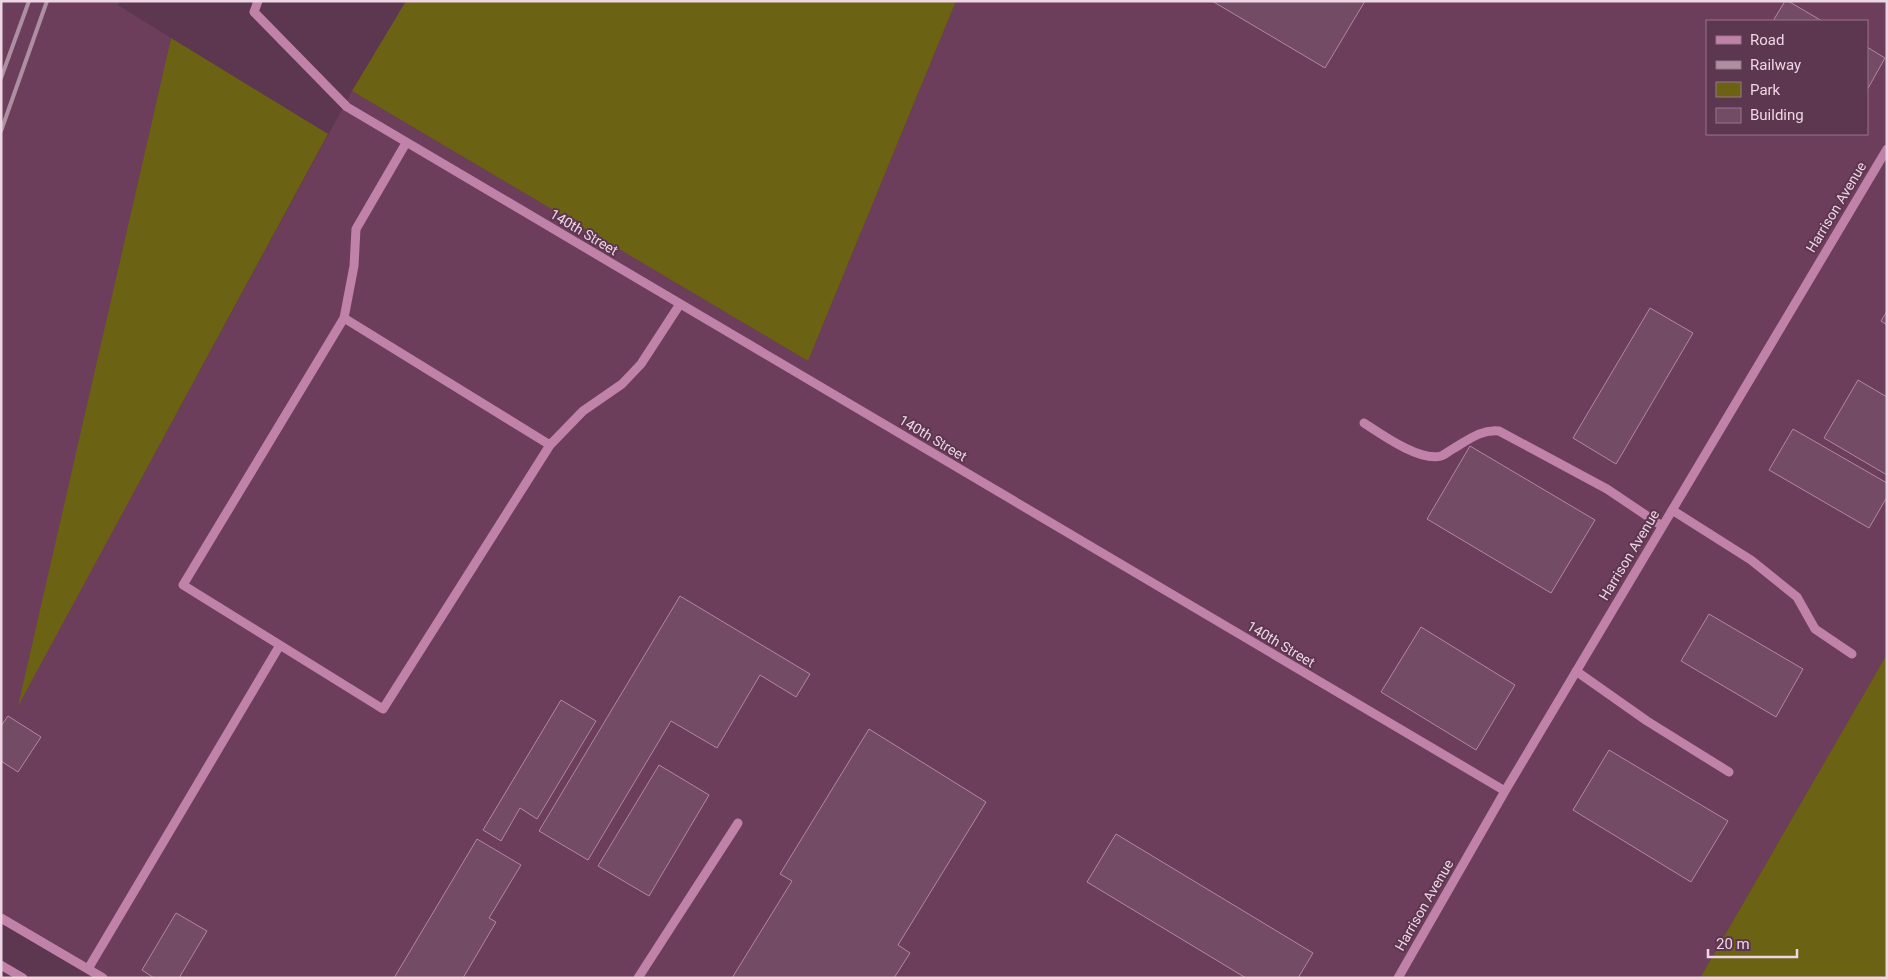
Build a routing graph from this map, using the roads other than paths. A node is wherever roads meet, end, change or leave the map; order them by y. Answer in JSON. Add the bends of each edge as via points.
{"nodes":[{"id":1,"x":258,"y":1,"type":"edge"},
{"id":2,"x":406,"y":143,"type":"junction"},
{"id":3,"x":1887,"y":149,"type":"edge"},
{"id":4,"x":680,"y":304,"type":"junction"},
{"id":5,"x":344,"y":318,"type":"junction"},
{"id":6,"x":1364,"y":423,"type":"dead end"},
{"id":7,"x":550,"y":445,"type":"junction"},
{"id":8,"x":1672,"y":510,"type":"junction"},
{"id":9,"x":1662,"y":526,"type":"junction"},
{"id":10,"x":280,"y":645,"type":"junction"},
{"id":11,"x":1852,"y":654,"type":"dead end"},
{"id":12,"x":1576,"y":671,"type":"junction"},
{"id":13,"x":1729,"y":772,"type":"dead end"},
{"id":14,"x":1505,"y":791,"type":"junction"},
{"id":15,"x":738,"y":823,"type":"dead end"},
{"id":16,"x":1,"y":918,"type":"edge"},
{"id":17,"x":1,"y":965,"type":"edge"},
{"id":18,"x":88,"y":969,"type":"junction"},
{"id":19,"x":23,"y":978,"type":"edge"},
{"id":20,"x":103,"y":978,"type":"edge"},
{"id":21,"x":638,"y":978,"type":"edge"},
{"id":22,"x":1398,"y":978,"type":"edge"}],
"edges":[{"from":1,"to":2,"type":"street","name":"140th Street","via":[[254,12],[347,107]]},
{"from":2,"to":4,"type":"street","name":"140th Street"},
{"from":2,"to":5,"type":"street","via":[[356,229],[354,266]]},
{"from":3,"to":8,"type":"street","name":"Harrison Avenue"},
{"from":4,"to":7,"type":"street","via":[[641,364],[622,384],[583,411]]},
{"from":4,"to":14,"type":"street","name":"140th Street"},
{"from":5,"to":7,"type":"street"},
{"from":5,"to":10,"type":"street","via":[[183,585]]},
{"from":6,"to":9,"type":"street","via":[[1424,456],[1440,456],[1479,433],[1499,431],[1607,489]]},
{"from":7,"to":10,"type":"street","via":[[383,709]]},
{"from":8,"to":9,"type":"street","name":"Harrison Avenue"},
{"from":8,"to":11,"type":"street","via":[[1751,560],[1797,597],[1815,629]]},
{"from":9,"to":12,"type":"street","name":"Harrison Avenue"},
{"from":10,"to":18,"type":"street"},
{"from":12,"to":13,"type":"street","via":[[1647,721]]},
{"from":12,"to":14,"type":"street","name":"Harrison Avenue"},
{"from":14,"to":22,"type":"street","name":"Harrison Avenue"},
{"from":15,"to":21,"type":"street"},
{"from":16,"to":18,"type":"street"},
{"from":17,"to":19,"type":"street"},
{"from":18,"to":20,"type":"street"}]}
